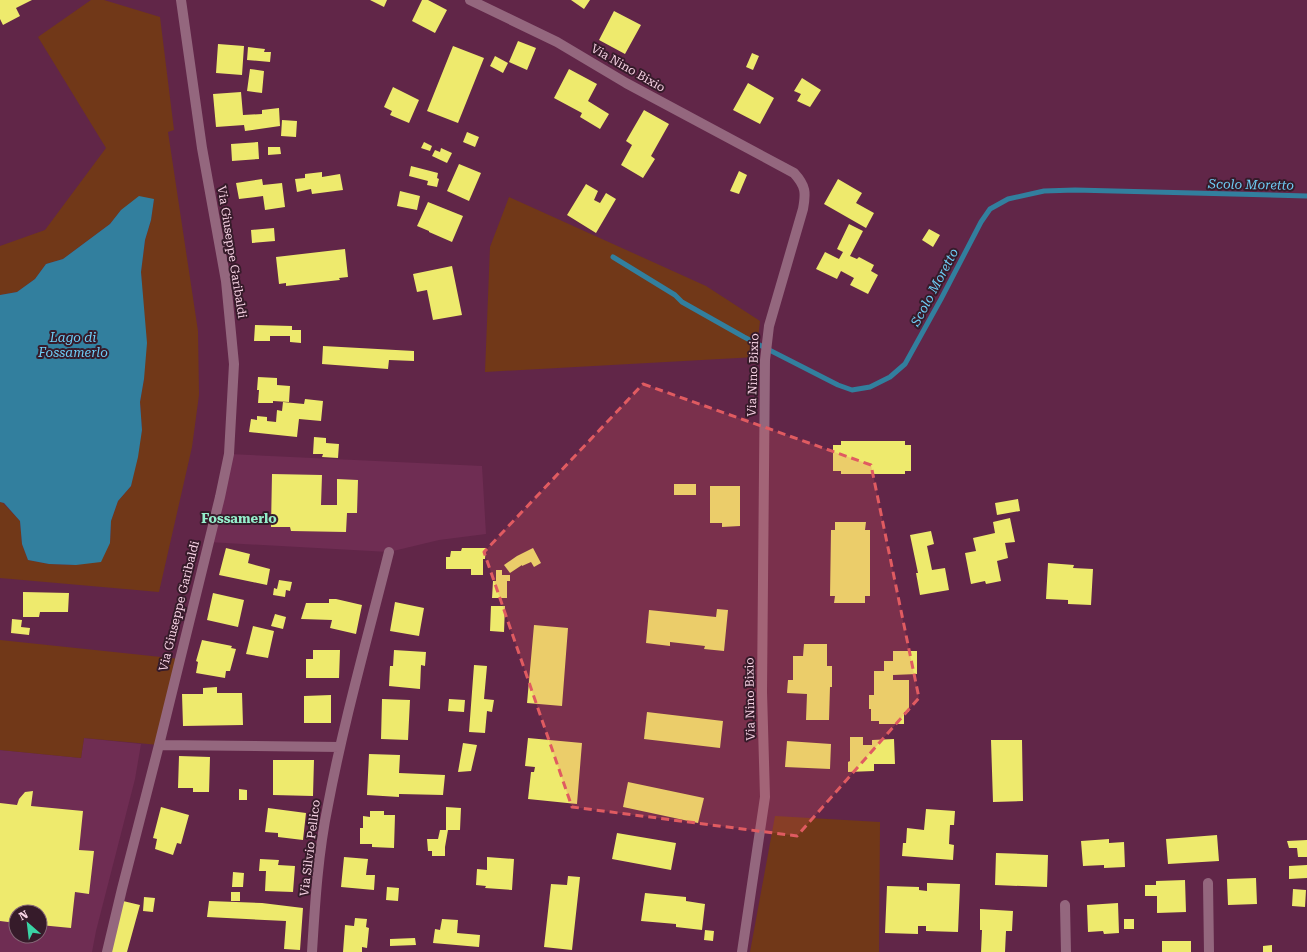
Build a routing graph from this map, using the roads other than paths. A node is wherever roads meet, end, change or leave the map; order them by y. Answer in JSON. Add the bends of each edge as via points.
{"nodes":[{"id":1,"x":181,"y":0,"type":"edge"},
{"id":2,"x":470,"y":0,"type":"edge"},
{"id":3,"x":389,"y":552,"type":"dead end"},
{"id":4,"x":159,"y":745,"type":"junction"},
{"id":5,"x":340,"y":747,"type":"junction"},
{"id":6,"x":1208,"y":884,"type":"dead end"},
{"id":7,"x":1065,"y":905,"type":"dead end"},
{"id":8,"x":107,"y":952,"type":"edge"},
{"id":9,"x":312,"y":952,"type":"edge"},
{"id":10,"x":742,"y":952,"type":"edge"},
{"id":11,"x":1066,"y":952,"type":"edge"},
{"id":12,"x":1209,"y":952,"type":"edge"}],
"edges":[{"from":1,"to":4,"type":"street","name":"Via Giuseppe Garibaldi","via":[[202,148],[226,281],[234,364],[229,454]]},
{"from":2,"to":10,"type":"street","name":"Via Nino Bixio","via":[[557,42],[626,83],[794,173],[805,191],[803,209],[769,326],[765,360],[762,692],[765,797]]},
{"from":3,"to":5,"type":"street","name":"Via Silvio Pellico"},
{"from":4,"to":5,"type":"street"},
{"from":4,"to":8,"type":"street","name":"Via Giuseppe Garibaldi"},
{"from":5,"to":9,"type":"street","name":"Via Silvio Pellico","via":[[320,853]]},
{"from":6,"to":12,"type":"street"},
{"from":7,"to":11,"type":"street"}]}
